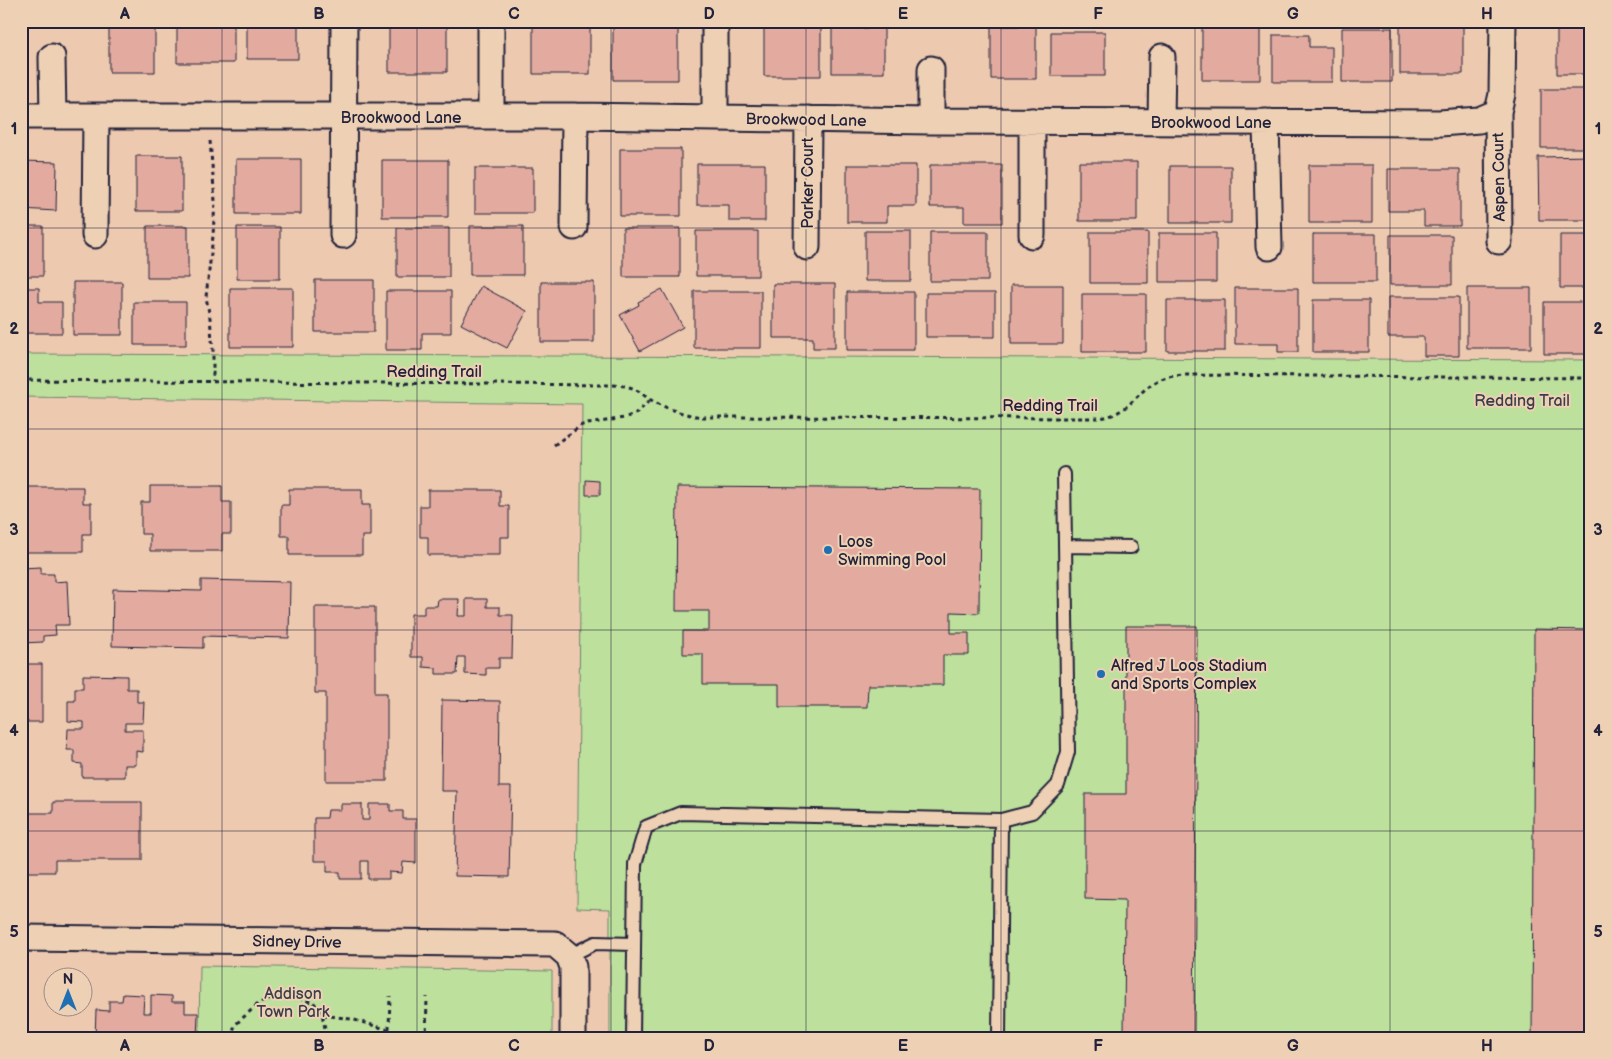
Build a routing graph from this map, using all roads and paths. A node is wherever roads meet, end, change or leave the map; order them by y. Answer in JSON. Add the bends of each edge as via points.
{"nodes":[{"id":1,"x":344,"y":21,"type":"edge"},
{"id":2,"x":492,"y":21,"type":"edge"},
{"id":3,"x":1503,"y":21,"type":"edge"},
{"id":4,"x":715,"y":24,"type":"dead end"},
{"id":5,"x":52,"y":57,"type":"dead end"},
{"id":6,"x":1162,"y":57,"type":"dead end"},
{"id":7,"x":930,"y":69,"type":"dead end"},
{"id":8,"x":1498,"y":112,"type":"junction"},
{"id":9,"x":21,"y":116,"type":"edge"},
{"id":10,"x":53,"y":116,"type":"junction"},
{"id":11,"x":96,"y":116,"type":"junction"},
{"id":12,"x":492,"y":116,"type":"junction"},
{"id":13,"x":575,"y":116,"type":"junction"},
{"id":14,"x":211,"y":117,"type":"junction"},
{"id":15,"x":344,"y":117,"type":"junction"},
{"id":16,"x":715,"y":117,"type":"junction"},
{"id":17,"x":808,"y":119,"type":"junction"},
{"id":18,"x":930,"y":121,"type":"junction"},
{"id":19,"x":1032,"y":121,"type":"junction"},
{"id":20,"x":1162,"y":122,"type":"junction"},
{"id":21,"x":1266,"y":122,"type":"junction"},
{"id":22,"x":574,"y":227,"type":"dead end"},
{"id":23,"x":96,"y":234,"type":"dead end"},
{"id":24,"x":342,"y":234,"type":"dead end"},
{"id":25,"x":1032,"y":234,"type":"dead end"},
{"id":26,"x":1499,"y":241,"type":"dead end"},
{"id":27,"x":807,"y":246,"type":"dead end"},
{"id":28,"x":1269,"y":247,"type":"dead end"},
{"id":29,"x":1591,"y":378,"type":"edge"},
{"id":30,"x":21,"y":380,"type":"edge"},
{"id":31,"x":213,"y":382,"type":"junction"},
{"id":32,"x":650,"y":400,"type":"junction"},
{"id":33,"x":554,"y":445,"type":"dead end"},
{"id":34,"x":1064,"y":474,"type":"dead end"},
{"id":35,"x":1065,"y":546,"type":"junction"},
{"id":36,"x":1131,"y":548,"type":"dead end"},
{"id":37,"x":1001,"y":820,"type":"junction"},
{"id":38,"x":21,"y":938,"type":"edge"},
{"id":39,"x":634,"y":944,"type":"junction"},
{"id":40,"x":569,"y":956,"type":"junction"},
{"id":41,"x":390,"y":996,"type":"dead end"},
{"id":42,"x":427,"y":997,"type":"dead end"},
{"id":43,"x":322,"y":1014,"type":"junction"},
{"id":44,"x":388,"y":1029,"type":"junction"},
{"id":45,"x":231,"y":1038,"type":"edge"},
{"id":46,"x":327,"y":1038,"type":"edge"},
{"id":47,"x":416,"y":1038,"type":"edge"},
{"id":48,"x":426,"y":1038,"type":"edge"},
{"id":49,"x":462,"y":1038,"type":"edge"},
{"id":50,"x":493,"y":1038,"type":"edge"},
{"id":51,"x":573,"y":1038,"type":"edge"},
{"id":52,"x":633,"y":1038,"type":"edge"},
{"id":53,"x":999,"y":1038,"type":"edge"}],
"edges":[{"from":1,"to":15,"type":"street"},
{"from":2,"to":12,"type":"street"},
{"from":3,"to":8,"type":"street","via":[[1502,94]]},
{"from":4,"to":16,"type":"street"},
{"from":5,"to":10,"type":"street"},
{"from":6,"to":20,"type":"street"},
{"from":7,"to":18,"type":"street"},
{"from":8,"to":21,"type":"street","name":"Brookwood Lane","via":[[1479,120],[1440,123]]},
{"from":8,"to":26,"type":"street","name":"Aspen Court"},
{"from":9,"to":10,"type":"street","name":"Brookwood Lane"},
{"from":10,"to":11,"type":"street","name":"Brookwood Lane"},
{"from":11,"to":14,"type":"street","name":"Brookwood Lane"},
{"from":11,"to":23,"type":"street"},
{"from":12,"to":13,"type":"street","name":"Brookwood Lane"},
{"from":12,"to":15,"type":"street","name":"Brookwood Lane"},
{"from":13,"to":16,"type":"street","name":"Brookwood Lane"},
{"from":13,"to":22,"type":"street"},
{"from":14,"to":15,"type":"street","name":"Brookwood Lane"},
{"from":14,"to":31,"type":"path","via":[[215,201],[206,297],[213,350]]},
{"from":15,"to":24,"type":"street"},
{"from":16,"to":17,"type":"street","name":"Brookwood Lane"},
{"from":17,"to":18,"type":"street","name":"Brookwood Lane"},
{"from":17,"to":27,"type":"street","name":"Parker Court"},
{"from":18,"to":19,"type":"street","name":"Brookwood Lane"},
{"from":19,"to":20,"type":"street","name":"Brookwood Lane"},
{"from":19,"to":25,"type":"street"},
{"from":20,"to":21,"type":"street","name":"Brookwood Lane"},
{"from":21,"to":28,"type":"street"},
{"from":29,"to":32,"type":"path","name":"Redding Trail","via":[[1184,375],[1154,382],[1125,408],[1099,418],[703,417],[689,416]]},
{"from":30,"to":31,"type":"path","name":"Redding Trail"},
{"from":31,"to":32,"type":"path","name":"Redding Trail","via":[[607,384],[637,390]]},
{"from":32,"to":33,"type":"path","via":[[638,413],[624,418],[582,424]]},
{"from":34,"to":35,"type":"lane"},
{"from":35,"to":36,"type":"lane"},
{"from":35,"to":37,"type":"lane","via":[[1068,752],[1058,785],[1032,812]]},
{"from":37,"to":39,"type":"lane","via":[[681,813],[646,827],[635,864]]},
{"from":37,"to":53,"type":"lane"},
{"from":38,"to":40,"type":"street","name":"Sidney Drive","via":[[555,944]]},
{"from":39,"to":40,"type":"lane","via":[[595,944]]},
{"from":39,"to":52,"type":"lane"},
{"from":40,"to":51,"type":"street","via":[[573,967]]},
{"from":41,"to":44,"type":"path"},
{"from":42,"to":48,"type":"path"},
{"from":43,"to":44,"type":"path"},
{"from":43,"to":45,"type":"path","via":[[314,1003],[287,994],[259,1003],[235,1025]]},
{"from":43,"to":46,"type":"path"},
{"from":44,"to":47,"type":"path"},
{"from":49,"to":50,"type":"path"}]}
